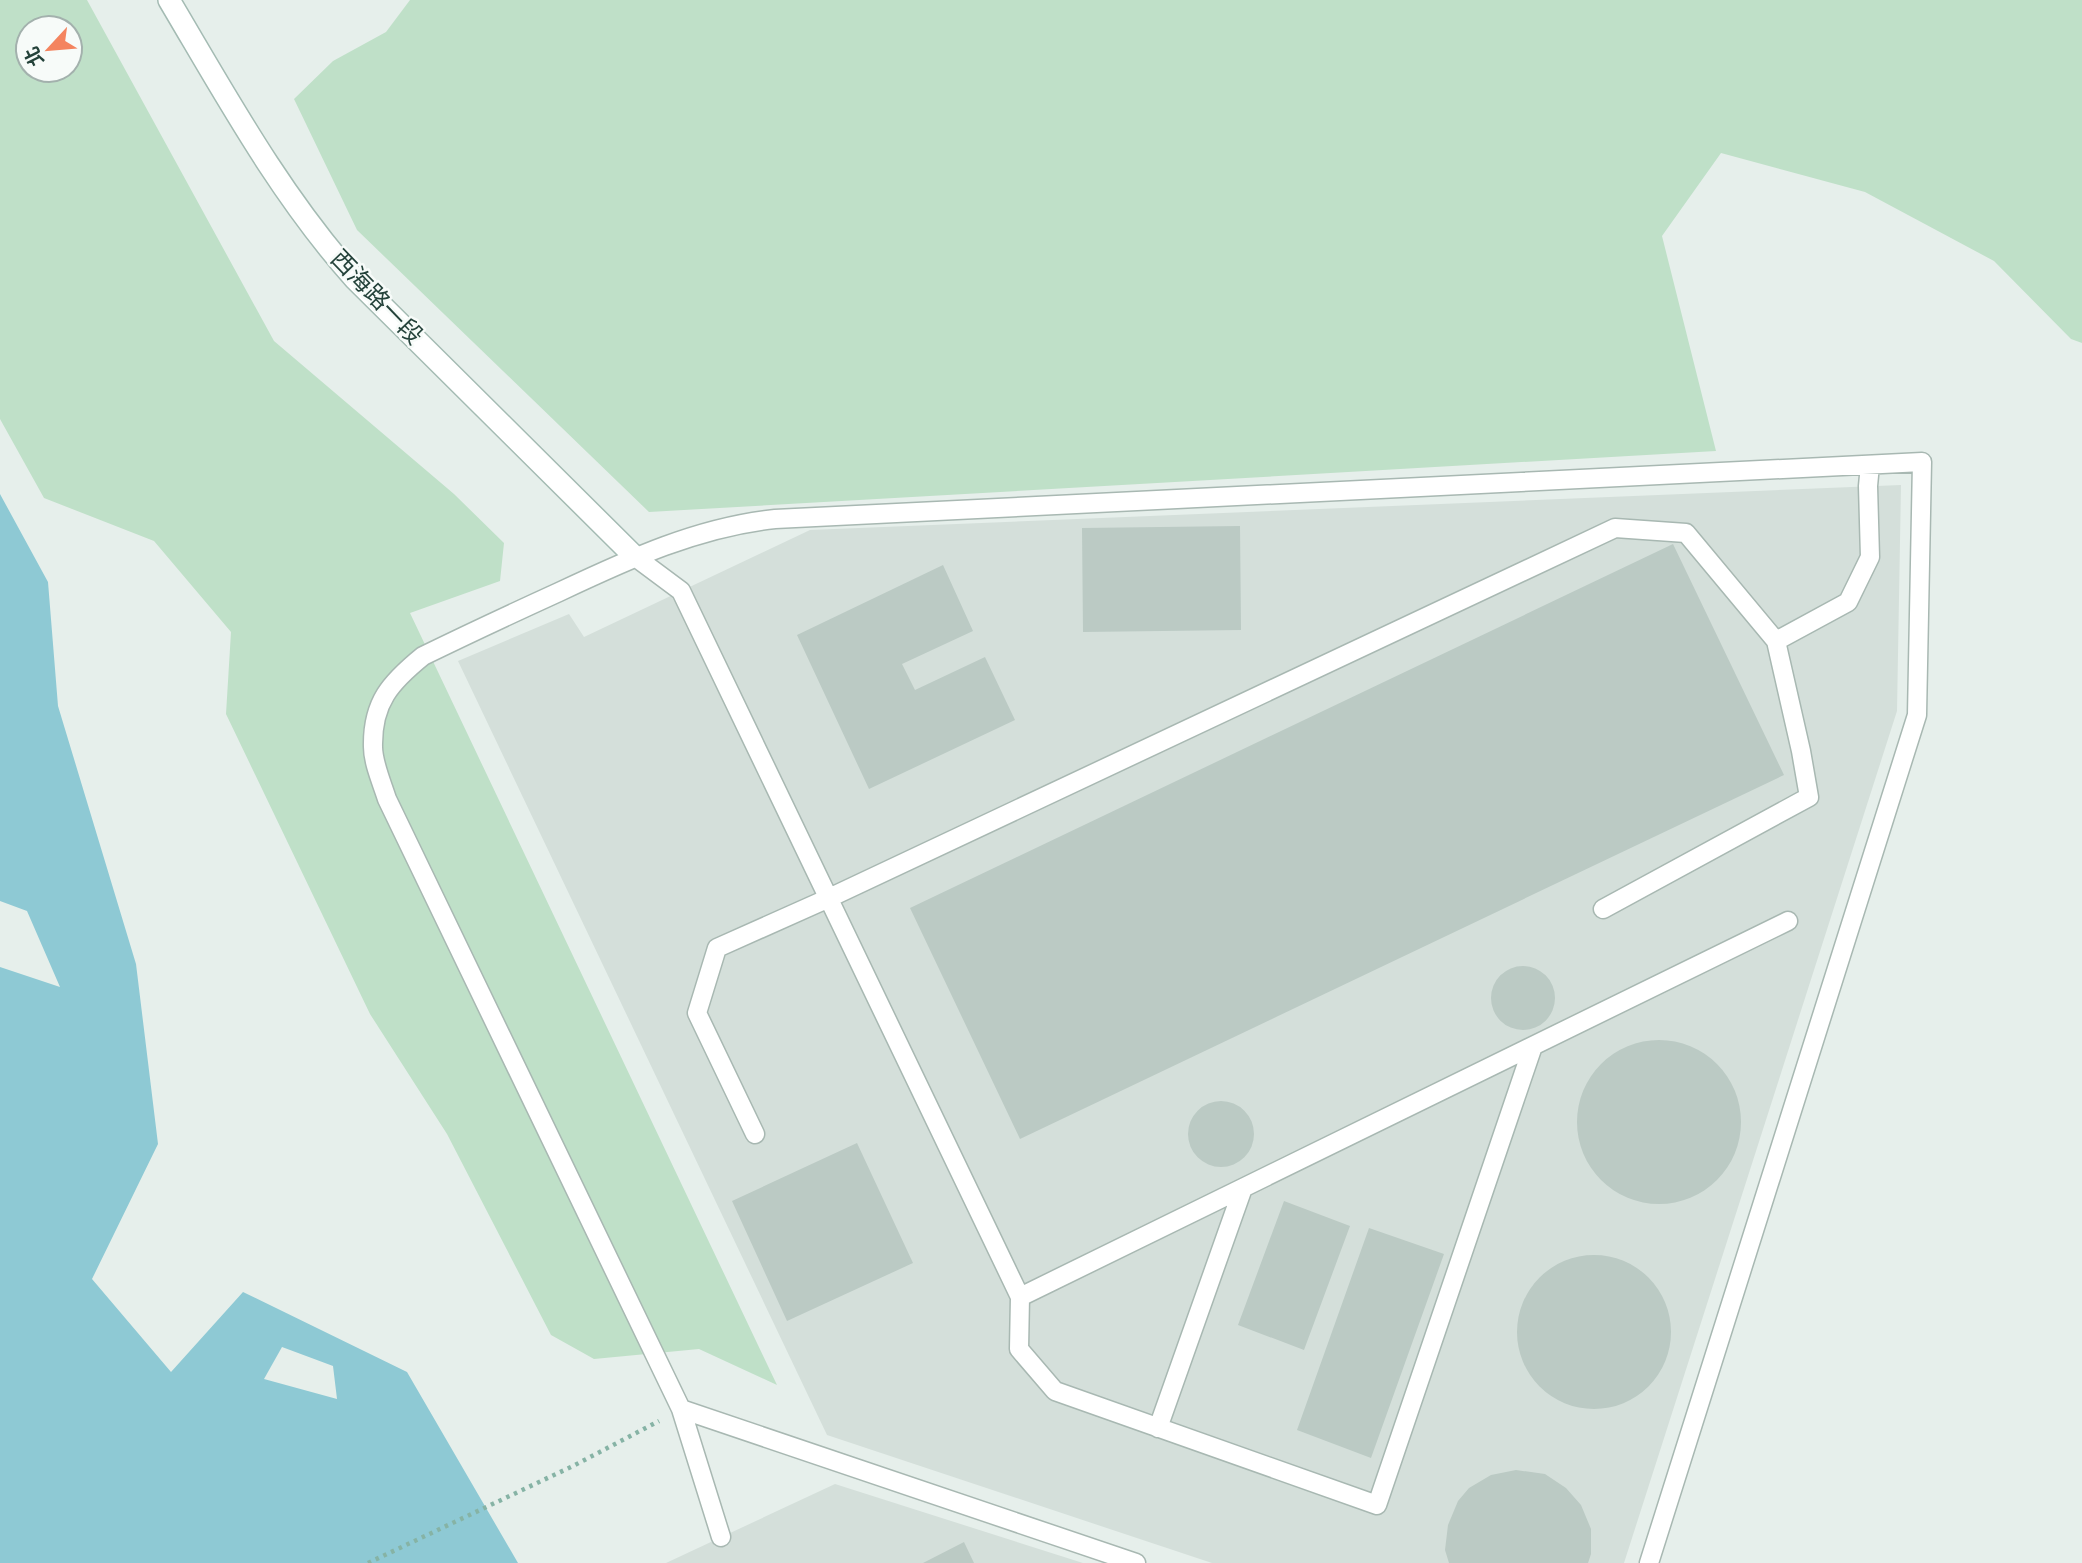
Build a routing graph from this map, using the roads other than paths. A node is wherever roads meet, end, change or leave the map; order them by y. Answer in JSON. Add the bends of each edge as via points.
{"nodes":[{"id":1,"x":169,"y":0,"type":"edge"},
{"id":2,"x":1870,"y":465,"type":"junction"},
{"id":3,"x":634,"y":556,"type":"junction"},
{"id":4,"x":1776,"y":641,"type":"junction"},
{"id":5,"x":829,"y":898,"type":"junction"},
{"id":6,"x":1603,"y":909,"type":"dead end"},
{"id":7,"x":1788,"y":921,"type":"dead end"},
{"id":8,"x":1533,"y":1046,"type":"junction"},
{"id":9,"x":755,"y":1134,"type":"dead end"},
{"id":10,"x":1243,"y":1188,"type":"junction"},
{"id":11,"x":1020,"y":1297,"type":"junction"},
{"id":12,"x":681,"y":1409,"type":"junction"},
{"id":13,"x":1158,"y":1428,"type":"junction"},
{"id":14,"x":721,"y":1537,"type":"dead end"},
{"id":15,"x":1136,"y":1563,"type":"edge"},
{"id":16,"x":1649,"y":1563,"type":"edge"}],
"edges":[{"from":1,"to":3,"type":"main road","name":"西海路一段","via":[[246,130],[324,244]]},
{"from":2,"to":3,"type":"lane","via":[[775,519],[742,522]]},
{"from":2,"to":4,"type":"lane","via":[[1870,557],[1848,602]]},
{"from":2,"to":16,"type":"lane","via":[[1922,462],[1917,715]]},
{"from":3,"to":5,"type":"lane","via":[[681,591]]},
{"from":3,"to":12,"type":"lane","via":[[423,656],[396,679],[377,711],[373,748],[387,799]]},
{"from":4,"to":5,"type":"lane","via":[[1686,533],[1615,528]]},
{"from":4,"to":6,"type":"lane","via":[[1809,797]]},
{"from":5,"to":9,"type":"lane","via":[[717,948],[697,1013]]},
{"from":5,"to":11,"type":"lane"},
{"from":7,"to":8,"type":"lane"},
{"from":8,"to":10,"type":"lane"},
{"from":8,"to":13,"type":"lane","via":[[1377,1505]]},
{"from":10,"to":11,"type":"lane"},
{"from":10,"to":13,"type":"lane"},
{"from":11,"to":13,"type":"lane","via":[[1019,1349],[1055,1391]]},
{"from":12,"to":14,"type":"lane"},
{"from":12,"to":15,"type":"lane"}]}
